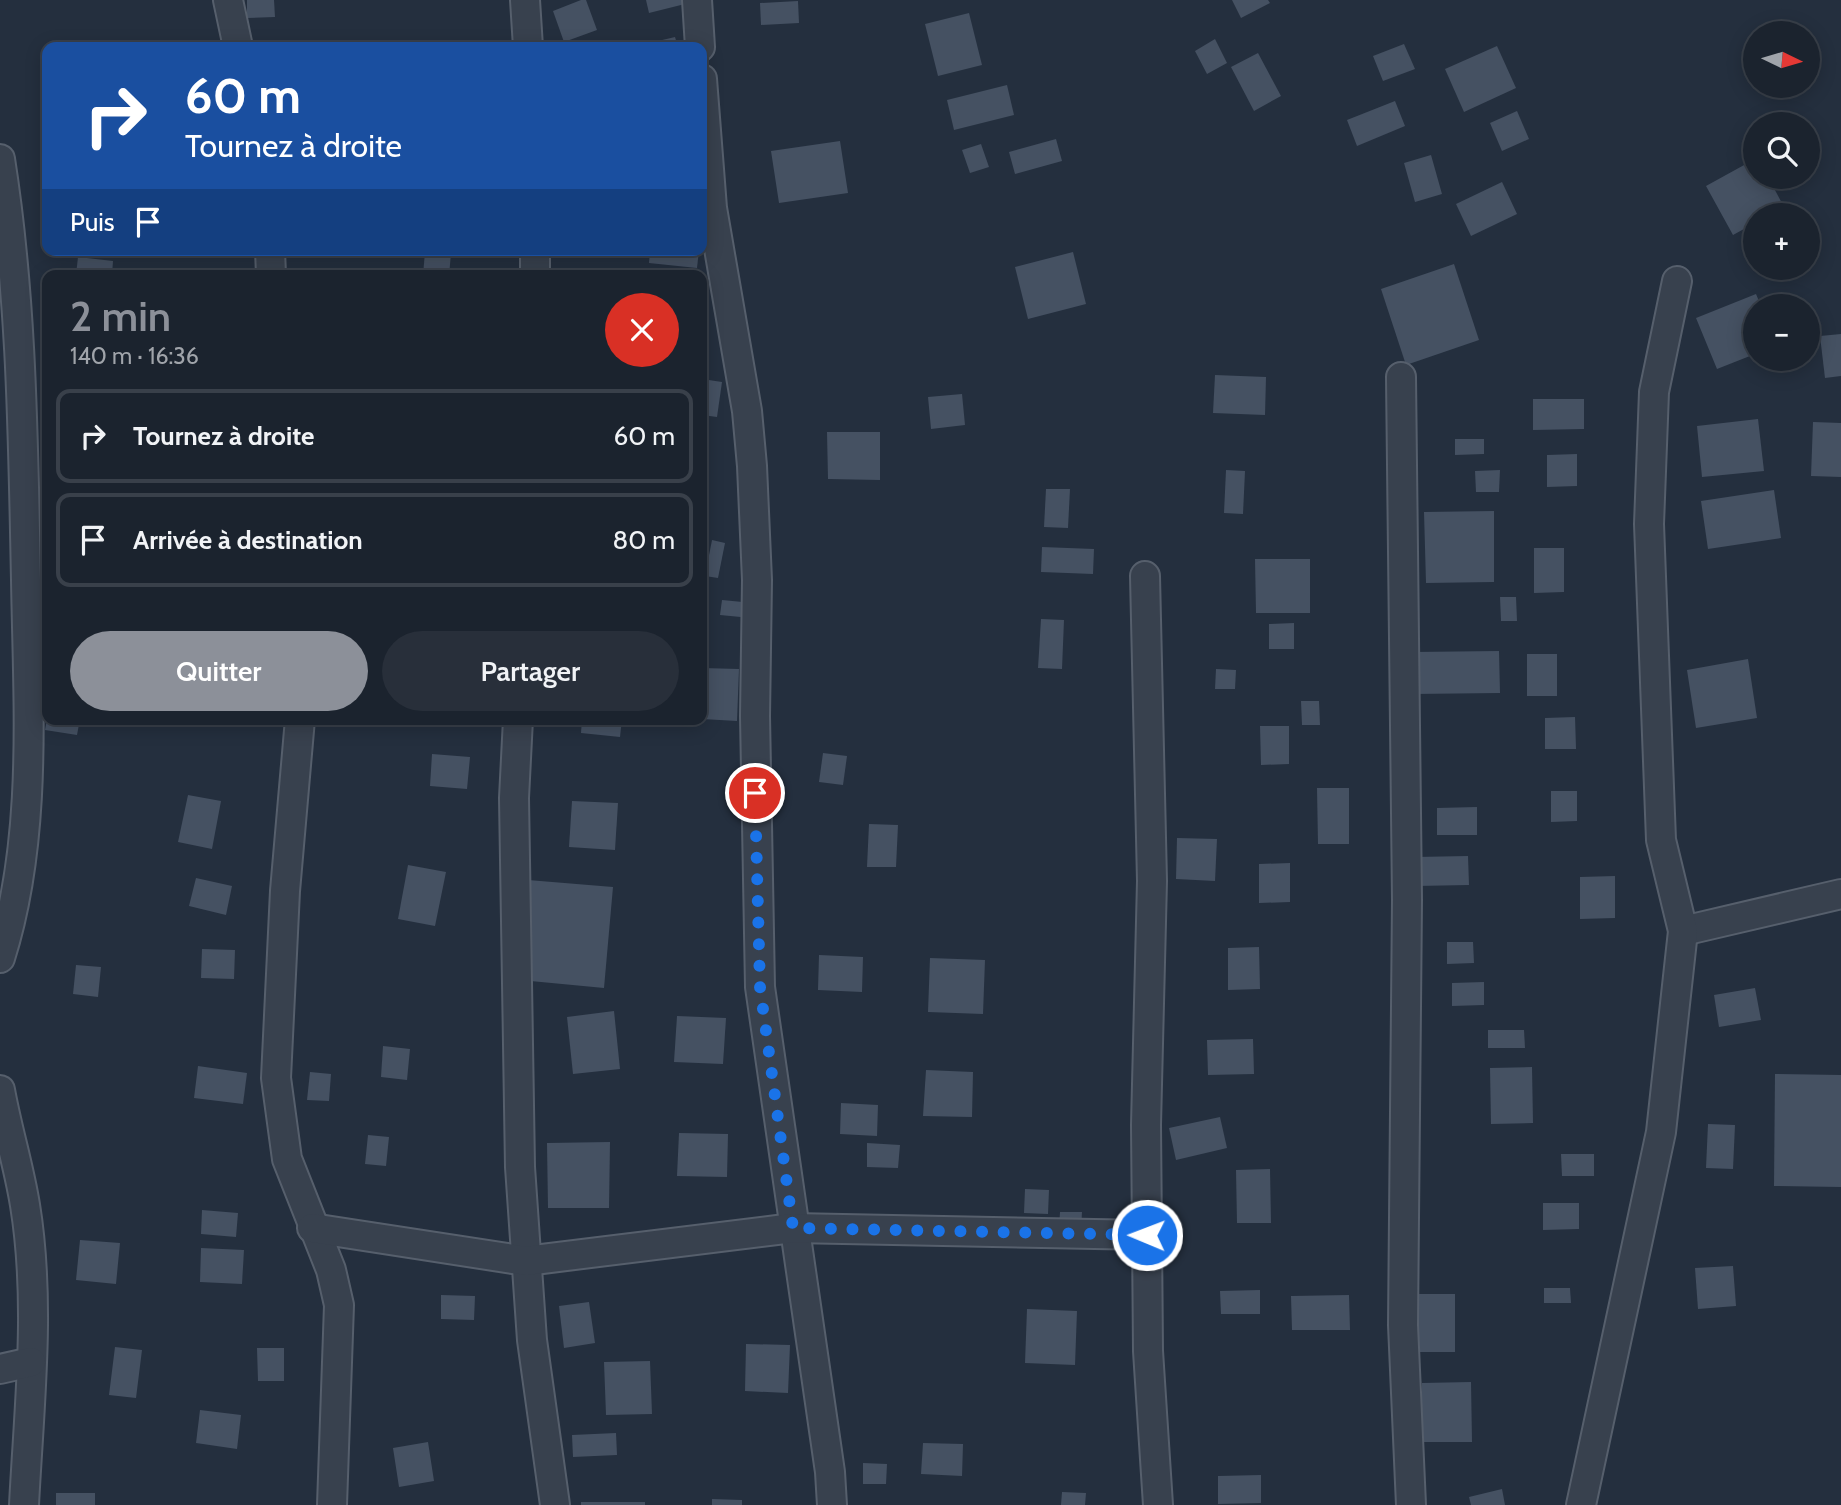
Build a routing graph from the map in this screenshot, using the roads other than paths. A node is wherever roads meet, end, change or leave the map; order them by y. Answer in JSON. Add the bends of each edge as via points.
{"nodes":[{"id":1,"x":228,"y":0,"type":"edge"},
{"id":2,"x":525,"y":0,"type":"edge"},
{"id":3,"x":697,"y":0,"type":"edge"},
{"id":4,"x":237,"y":42,"type":"edge"},
{"id":5,"x":528,"y":42,"type":"edge"},
{"id":6,"x":700,"y":42,"type":"edge"},
{"id":7,"x":707,"y":144,"type":"edge"},
{"id":8,"x":0,"y":159,"type":"edge"},
{"id":9,"x":1677,"y":281,"type":"dead end"},
{"id":10,"x":7,"y":282,"type":"edge"},
{"id":11,"x":1401,"y":377,"type":"dead end"},
{"id":12,"x":1145,"y":576,"type":"dead end"},
{"id":13,"x":299,"y":725,"type":"edge"},
{"id":14,"x":518,"y":725,"type":"edge"},
{"id":15,"x":1841,"y":894,"type":"edge"},
{"id":16,"x":1683,"y":931,"type":"junction"},
{"id":17,"x":0,"y":958,"type":"edge"},
{"id":18,"x":0,"y":1090,"type":"edge"},
{"id":19,"x":312,"y":1228,"type":"junction"},
{"id":20,"x":793,"y":1228,"type":"junction"},
{"id":21,"x":1147,"y":1235,"type":"junction"},
{"id":22,"x":526,"y":1261,"type":"junction"},
{"id":23,"x":31,"y":1362,"type":"junction"},
{"id":24,"x":0,"y":1369,"type":"edge"},
{"id":25,"x":24,"y":1505,"type":"edge"},
{"id":26,"x":331,"y":1505,"type":"edge"},
{"id":27,"x":555,"y":1505,"type":"edge"},
{"id":28,"x":832,"y":1505,"type":"edge"},
{"id":29,"x":1158,"y":1505,"type":"edge"},
{"id":30,"x":1411,"y":1505,"type":"edge"},
{"id":31,"x":1581,"y":1505,"type":"edge"}],
"edges":[{"from":1,"to":4,"type":"street"},
{"from":2,"to":5,"type":"street"},
{"from":3,"to":6,"type":"street"},
{"from":7,"to":20,"type":"street","via":[[712,208],[750,438],[757,580],[760,987]]},
{"from":8,"to":10,"type":"street"},
{"from":9,"to":16,"type":"street","via":[[1654,392],[1649,524],[1661,840]]},
{"from":10,"to":17,"type":"street","via":[[23,404],[28,690],[23,848]]},
{"from":11,"to":30,"type":"street","via":[[1406,900],[1403,1311]]},
{"from":12,"to":21,"type":"street","via":[[1152,881]]},
{"from":13,"to":19,"type":"street","via":[[276,1077],[287,1159]]},
{"from":14,"to":22,"type":"street","via":[[514,798],[520,1167]]},
{"from":15,"to":16,"type":"street"},
{"from":16,"to":31,"type":"street","via":[[1661,1132]]},
{"from":18,"to":23,"type":"street","via":[[25,1206]]},
{"from":19,"to":22,"type":"street"},
{"from":19,"to":26,"type":"street","via":[[331,1270],[339,1305]]},
{"from":20,"to":21,"type":"street"},
{"from":20,"to":22,"type":"street"},
{"from":20,"to":28,"type":"street"},
{"from":21,"to":29,"type":"street","via":[[1148,1351]]},
{"from":22,"to":27,"type":"street"},
{"from":23,"to":24,"type":"street"},
{"from":23,"to":25,"type":"street"}]}
